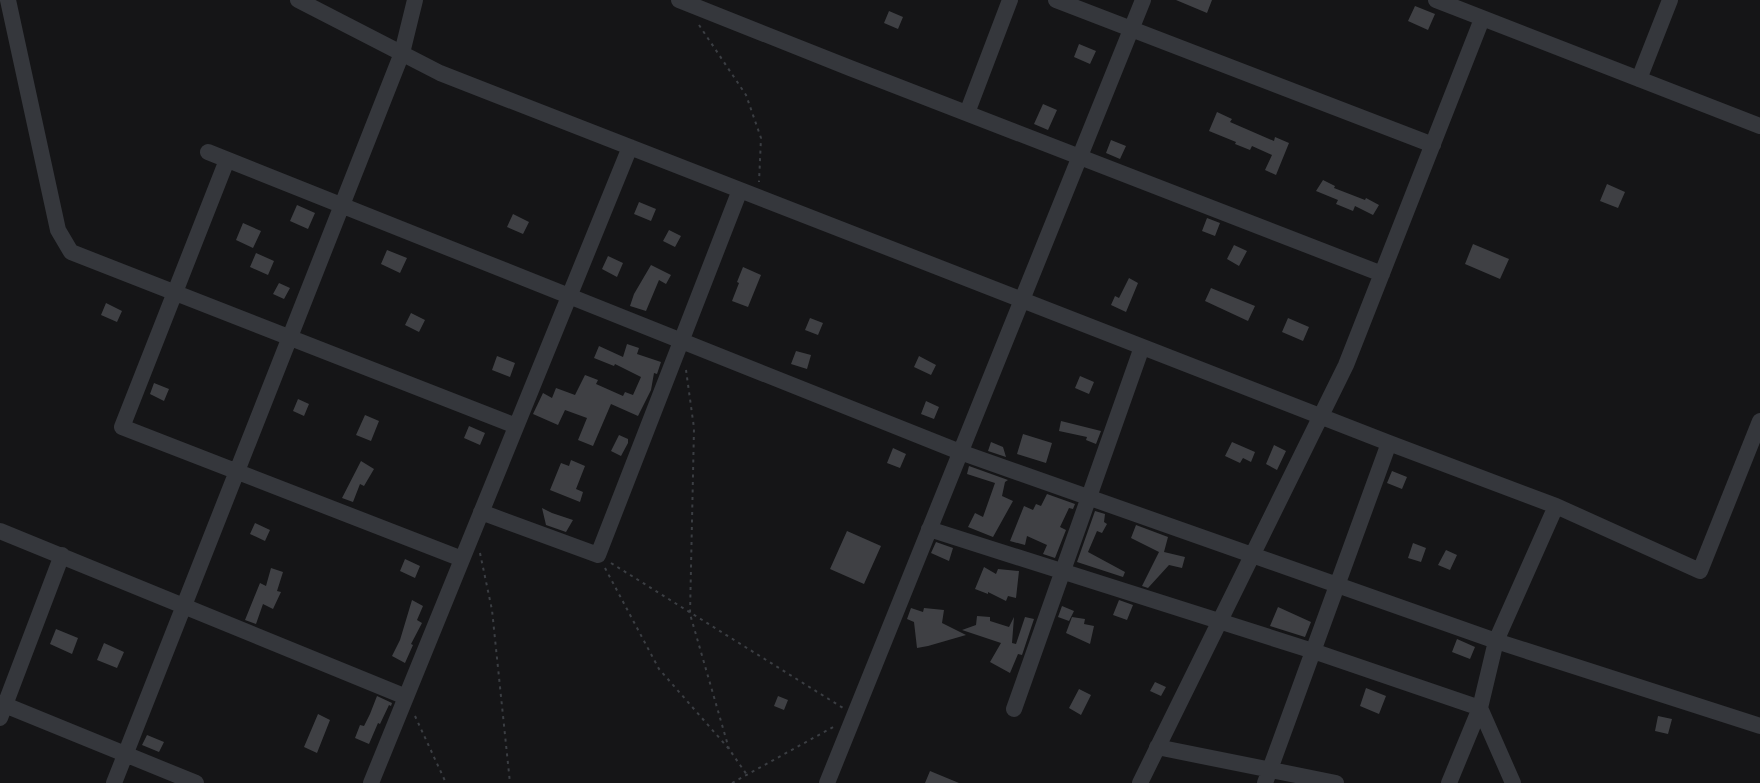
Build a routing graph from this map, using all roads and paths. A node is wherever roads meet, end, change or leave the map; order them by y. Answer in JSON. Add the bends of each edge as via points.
{"nodes":[{"id":1,"x":8,"y":0,"type":"edge"},
{"id":2,"x":298,"y":0,"type":"edge"},
{"id":3,"x":415,"y":0,"type":"edge"},
{"id":4,"x":1010,"y":0,"type":"edge"},
{"id":5,"x":1056,"y":0,"type":"edge"},
{"id":6,"x":1143,"y":0,"type":"edge"},
{"id":7,"x":1670,"y":0,"type":"edge"},
{"id":8,"x":682,"y":1,"type":"edge"},
{"id":9,"x":1444,"y":1,"type":"edge"},
{"id":10,"x":1482,"y":19,"type":"junction"},
{"id":11,"x":1131,"y":29,"type":"junction"},
{"id":12,"x":402,"y":53,"type":"junction"},
{"id":13,"x":1639,"y":80,"type":"junction"},
{"id":14,"x":967,"y":113,"type":"junction"},
{"id":15,"x":1760,"y":126,"type":"edge"},
{"id":16,"x":1432,"y":145,"type":"junction"},
{"id":17,"x":630,"y":147,"type":"junction"},
{"id":18,"x":207,"y":152,"type":"dead end"},
{"id":19,"x":1079,"y":157,"type":"junction"},
{"id":20,"x":227,"y":160,"type":"junction"},
{"id":21,"x":740,"y":190,"type":"junction"},
{"id":22,"x":758,"y":197,"type":"junction"},
{"id":23,"x":341,"y":206,"type":"junction"},
{"id":24,"x":1382,"y":274,"type":"junction"},
{"id":25,"x":175,"y":292,"type":"junction"},
{"id":26,"x":569,"y":296,"type":"junction"},
{"id":27,"x":1021,"y":299,"type":"junction"},
{"id":28,"x":290,"y":337,"type":"junction"},
{"id":29,"x":681,"y":341,"type":"junction"},
{"id":30,"x":1142,"y":347,"type":"junction"},
{"id":31,"x":1321,"y":417,"type":"junction"},
{"id":32,"x":1760,"y":421,"type":"edge"},
{"id":33,"x":516,"y":426,"type":"junction"},
{"id":34,"x":1389,"y":443,"type":"junction"},
{"id":35,"x":960,"y":452,"type":"junction"},
{"id":36,"x":237,"y":471,"type":"junction"},
{"id":37,"x":1089,"y":497,"type":"junction"},
{"id":38,"x":1556,"y":506,"type":"junction"},
{"id":39,"x":478,"y":519,"type":"junction"},
{"id":40,"x":929,"y":529,"type":"junction"},
{"id":41,"x":0,"y":531,"type":"edge"},
{"id":42,"x":62,"y":555,"type":"junction"},
{"id":43,"x":597,"y":555,"type":"junction"},
{"id":44,"x":1252,"y":555,"type":"junction"},
{"id":45,"x":462,"y":559,"type":"junction"},
{"id":46,"x":1062,"y":572,"type":"junction"},
{"id":47,"x":1337,"y":585,"type":"junction"},
{"id":48,"x":184,"y":605,"type":"junction"},
{"id":49,"x":690,"y":614,"type":"junction"},
{"id":50,"x":1219,"y":622,"type":"junction"},
{"id":51,"x":1496,"y":641,"type":"junction"},
{"id":52,"x":1313,"y":651,"type":"junction"},
{"id":53,"x":406,"y":697,"type":"junction"},
{"id":54,"x":1480,"y":708,"type":"junction"},
{"id":55,"x":2,"y":709,"type":"edge"},
{"id":56,"x":1014,"y":709,"type":"dead end"},
{"id":57,"x":854,"y":715,"type":"junction"},
{"id":58,"x":1760,"y":726,"type":"edge"},
{"id":59,"x":1157,"y":747,"type":"junction"},
{"id":60,"x":729,"y":749,"type":"junction"},
{"id":61,"x":125,"y":754,"type":"junction"},
{"id":62,"x":747,"y":775,"type":"junction"},
{"id":63,"x":1267,"y":776,"type":"edge"},
{"id":64,"x":114,"y":783,"type":"edge"},
{"id":65,"x":196,"y":783,"type":"edge"},
{"id":66,"x":371,"y":783,"type":"edge"},
{"id":67,"x":446,"y":783,"type":"edge"},
{"id":68,"x":510,"y":783,"type":"edge"},
{"id":69,"x":732,"y":783,"type":"edge"},
{"id":70,"x":827,"y":783,"type":"edge"},
{"id":71,"x":1140,"y":783,"type":"edge"},
{"id":72,"x":1336,"y":783,"type":"edge"},
{"id":73,"x":1449,"y":783,"type":"edge"},
{"id":74,"x":1513,"y":783,"type":"edge"}],
"edges":[{"from":1,"to":25,"type":"street","via":[[58,230],[71,252]]},
{"from":2,"to":12,"type":"street"},
{"from":3,"to":12,"type":"street"},
{"from":4,"to":14,"type":"street"},
{"from":5,"to":11,"type":"street"},
{"from":6,"to":11,"type":"street"},
{"from":7,"to":13,"type":"street"},
{"from":8,"to":14,"type":"street"},
{"from":8,"to":22,"type":"path","via":[[746,95],[761,138]]},
{"from":9,"to":10,"type":"street"},
{"from":10,"to":13,"type":"street"},
{"from":10,"to":16,"type":"street"},
{"from":11,"to":16,"type":"street"},
{"from":11,"to":19,"type":"street"},
{"from":12,"to":17,"type":"street","via":[[440,73]]},
{"from":12,"to":23,"type":"street"},
{"from":13,"to":15,"type":"street"},
{"from":14,"to":19,"type":"street"},
{"from":16,"to":24,"type":"street"},
{"from":17,"to":21,"type":"street"},
{"from":17,"to":26,"type":"street"},
{"from":18,"to":20,"type":"street"},
{"from":19,"to":24,"type":"street"},
{"from":19,"to":27,"type":"street"},
{"from":20,"to":23,"type":"street"},
{"from":20,"to":25,"type":"street"},
{"from":21,"to":22,"type":"street"},
{"from":21,"to":29,"type":"street"},
{"from":22,"to":27,"type":"street"},
{"from":23,"to":26,"type":"street"},
{"from":23,"to":28,"type":"street"},
{"from":24,"to":31,"type":"street"},
{"from":25,"to":28,"type":"street"},
{"from":25,"to":36,"type":"street","via":[[122,427]]},
{"from":26,"to":29,"type":"street"},
{"from":26,"to":33,"type":"street"},
{"from":27,"to":30,"type":"street"},
{"from":27,"to":35,"type":"street"},
{"from":28,"to":33,"type":"street"},
{"from":28,"to":36,"type":"street"},
{"from":29,"to":35,"type":"street"},
{"from":29,"to":43,"type":"street"},
{"from":29,"to":49,"type":"path","via":[[694,428]]},
{"from":30,"to":31,"type":"street"},
{"from":30,"to":37,"type":"street"},
{"from":31,"to":34,"type":"street"},
{"from":31,"to":44,"type":"street"},
{"from":32,"to":38,"type":"street","via":[[1700,571]]},
{"from":33,"to":39,"type":"street"},
{"from":34,"to":38,"type":"street"},
{"from":34,"to":47,"type":"street"},
{"from":35,"to":37,"type":"street"},
{"from":35,"to":40,"type":"street"},
{"from":36,"to":45,"type":"street"},
{"from":36,"to":48,"type":"street"},
{"from":37,"to":44,"type":"street"},
{"from":37,"to":46,"type":"street"},
{"from":38,"to":51,"type":"street"},
{"from":39,"to":43,"type":"street"},
{"from":39,"to":45,"type":"street"},
{"from":39,"to":68,"type":"path"},
{"from":40,"to":46,"type":"street"},
{"from":40,"to":57,"type":"street"},
{"from":41,"to":42,"type":"street"},
{"from":42,"to":48,"type":"street"},
{"from":42,"to":55,"type":"street"},
{"from":43,"to":49,"type":"path"},
{"from":43,"to":60,"type":"path","via":[[659,669]]},
{"from":44,"to":47,"type":"street"},
{"from":44,"to":50,"type":"street"},
{"from":45,"to":53,"type":"street"},
{"from":46,"to":50,"type":"street"},
{"from":46,"to":56,"type":"street"},
{"from":47,"to":51,"type":"street"},
{"from":47,"to":52,"type":"street"},
{"from":48,"to":53,"type":"street"},
{"from":48,"to":61,"type":"street"},
{"from":49,"to":57,"type":"path"},
{"from":49,"to":60,"type":"path"},
{"from":50,"to":52,"type":"street"},
{"from":50,"to":59,"type":"street"},
{"from":51,"to":54,"type":"street"},
{"from":51,"to":58,"type":"street"},
{"from":52,"to":54,"type":"street"},
{"from":52,"to":63,"type":"street"},
{"from":53,"to":66,"type":"street"},
{"from":53,"to":67,"type":"path"},
{"from":54,"to":73,"type":"street"},
{"from":54,"to":74,"type":"street"},
{"from":55,"to":61,"type":"street"},
{"from":57,"to":62,"type":"path"},
{"from":57,"to":70,"type":"street"},
{"from":59,"to":63,"type":"street"},
{"from":59,"to":71,"type":"street"},
{"from":60,"to":62,"type":"path"},
{"from":61,"to":64,"type":"street"},
{"from":61,"to":65,"type":"street"},
{"from":62,"to":69,"type":"path"},
{"from":63,"to":72,"type":"street"}]}
